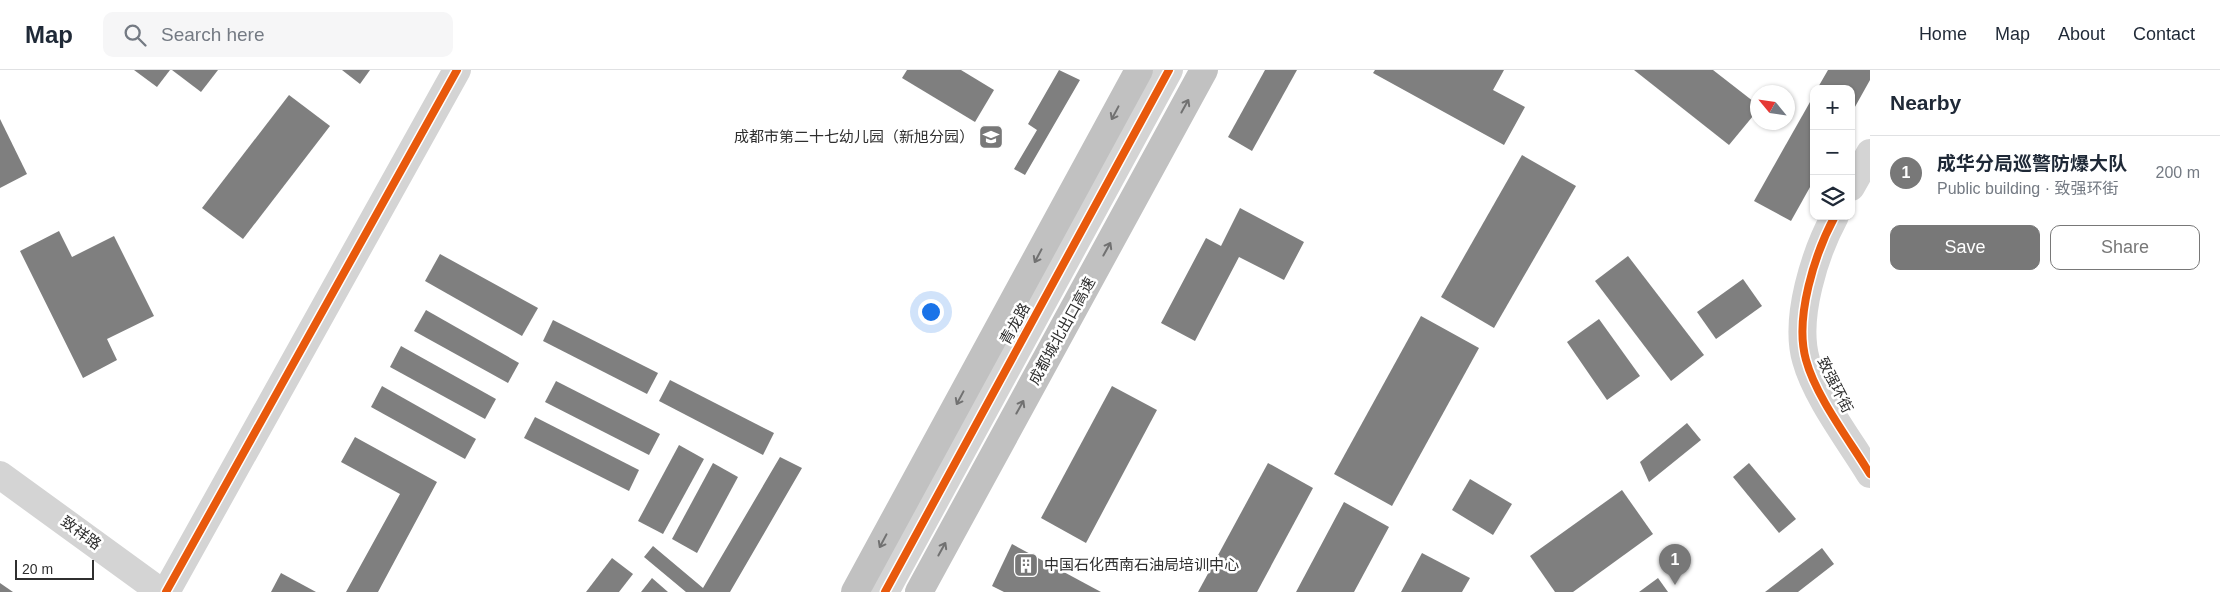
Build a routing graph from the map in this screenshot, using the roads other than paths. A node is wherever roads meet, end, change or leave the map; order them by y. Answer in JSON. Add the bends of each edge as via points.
{"nodes":[{"id":1,"x":457,"y":70,"type":"edge"},
{"id":2,"x":1139,"y":70,"type":"edge"},
{"id":3,"x":1169,"y":70,"type":"edge"},
{"id":4,"x":1204,"y":70,"type":"edge"},
{"id":5,"x":1870,"y":154,"type":"edge"},
{"id":6,"x":1855,"y":180,"type":"edge"},
{"id":7,"x":1833,"y":220,"type":"edge"},
{"id":8,"x":1870,"y":474,"type":"edge"},
{"id":9,"x":0,"y":475,"type":"edge"},
{"id":10,"x":161,"y":592,"type":"edge"},
{"id":11,"x":166,"y":592,"type":"edge"},
{"id":12,"x":855,"y":592,"type":"edge"},
{"id":13,"x":885,"y":592,"type":"edge"},
{"id":14,"x":919,"y":592,"type":"edge"}],
"edges":[{"from":1,"to":11,"type":"street"},
{"from":2,"to":12,"type":"highway","one_way":true},
{"from":3,"to":13,"type":"street","name":"青龙路"},
{"from":14,"to":4,"type":"highway","name":"成都城北出口高速","one_way":true},
{"from":5,"to":6,"type":"street"},
{"from":7,"to":8,"type":"street","name":"致强环街","via":[[1812,273],[1802,318],[1806,360],[1820,394]]},
{"from":9,"to":10,"type":"street","name":"致祥路"}]}
